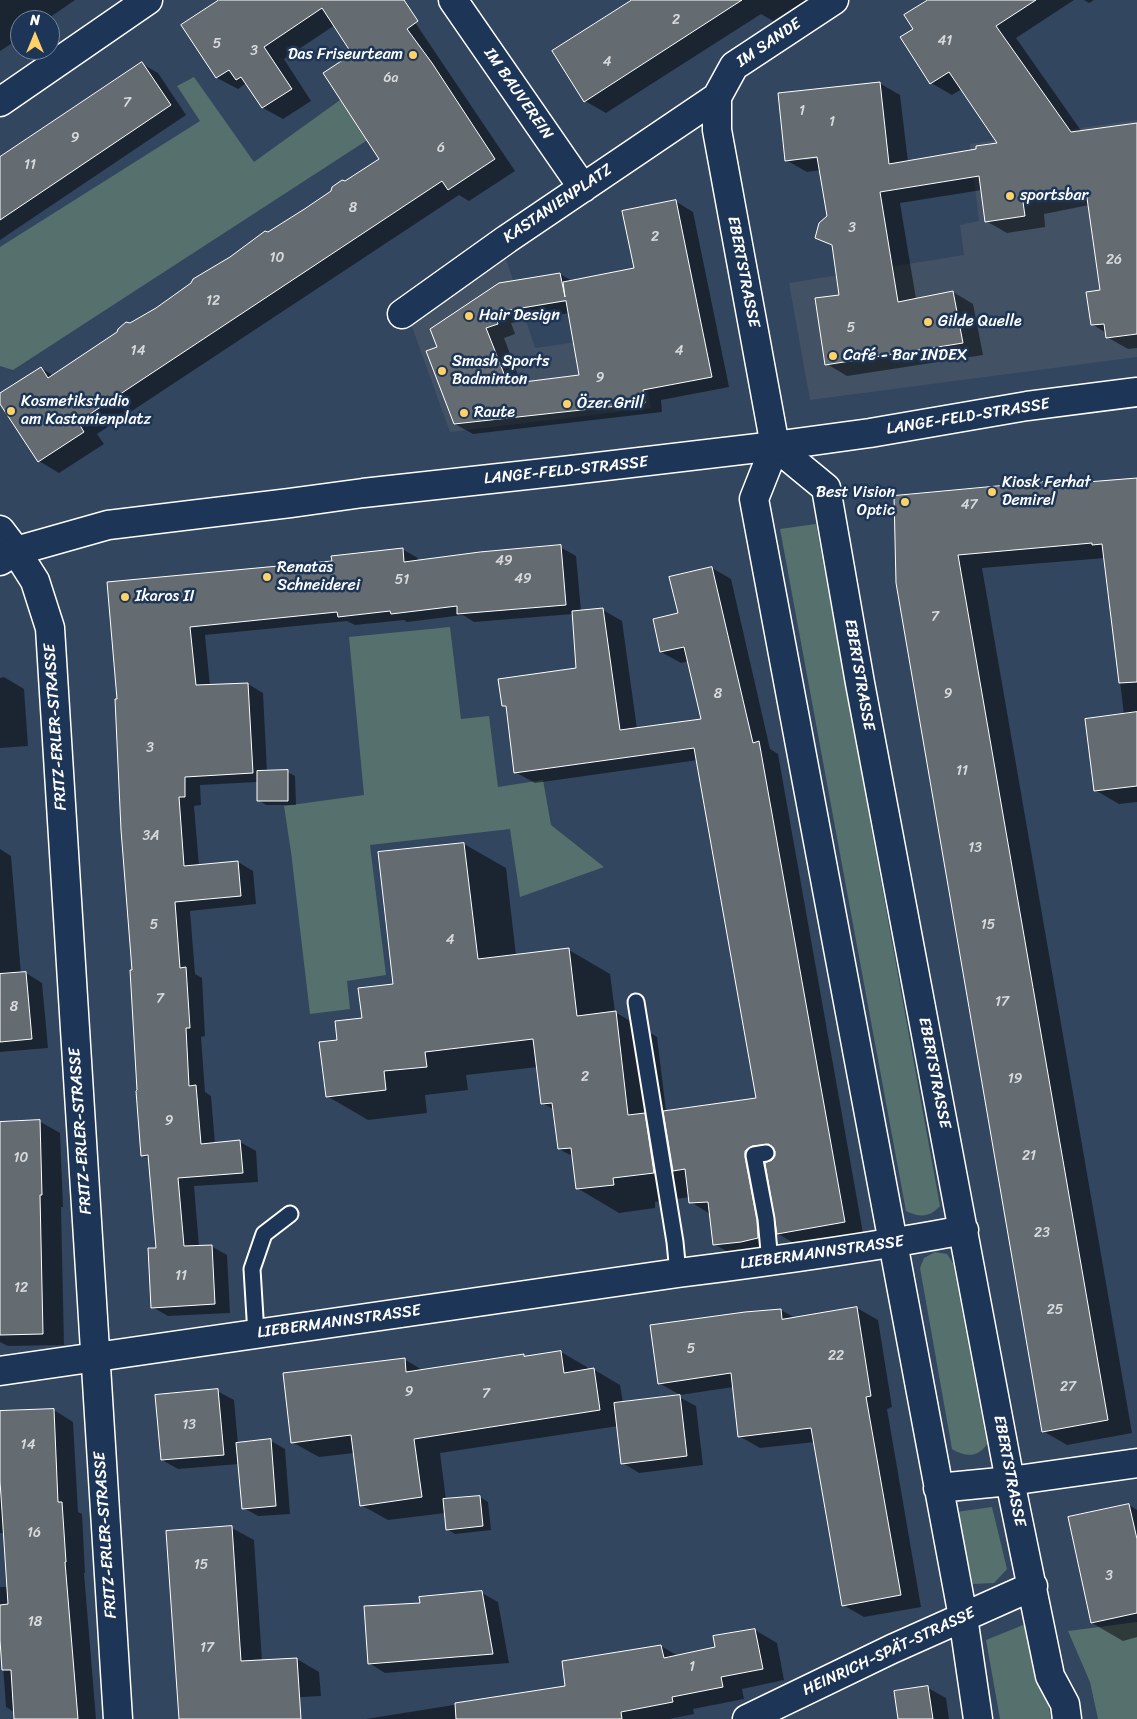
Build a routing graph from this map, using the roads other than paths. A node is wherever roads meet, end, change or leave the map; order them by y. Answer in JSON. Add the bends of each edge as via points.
{"nodes":[{"id":1,"x":148,"y":0,"type":"edge"},
{"id":2,"x":453,"y":0,"type":"edge"},
{"id":3,"x":834,"y":0,"type":"edge"},
{"id":4,"x":717,"y":97,"type":"junction"},
{"id":5,"x":0,"y":102,"type":"edge"},
{"id":6,"x":583,"y":188,"type":"junction"},
{"id":7,"x":402,"y":314,"type":"dead end"},
{"id":8,"x":1137,"y":392,"type":"edge"},
{"id":9,"x":775,"y":446,"type":"junction"},
{"id":10,"x":5,"y":548,"type":"edge"},
{"id":11,"x":636,"y":1002,"type":"dead end"},
{"id":12,"x":766,"y":1153,"type":"dead end"},
{"id":13,"x":290,"y":1214,"type":"dead end"},
{"id":14,"x":964,"y":1230,"type":"junction"},
{"id":15,"x":893,"y":1243,"type":"junction"},
{"id":16,"x":770,"y":1262,"type":"junction"},
{"id":17,"x":678,"y":1273,"type":"junction"},
{"id":18,"x":256,"y":1334,"type":"junction"},
{"id":19,"x":95,"y":1358,"type":"junction"},
{"id":20,"x":0,"y":1371,"type":"edge"},
{"id":21,"x":1137,"y":1463,"type":"edge"},
{"id":22,"x":1010,"y":1481,"type":"junction"},
{"id":23,"x":938,"y":1488,"type":"junction"},
{"id":24,"x":1033,"y":1586,"type":"junction"},
{"id":25,"x":963,"y":1617,"type":"junction"},
{"id":26,"x":118,"y":1719,"type":"edge"},
{"id":27,"x":747,"y":1719,"type":"edge"},
{"id":28,"x":978,"y":1719,"type":"edge"},
{"id":29,"x":1067,"y":1719,"type":"edge"}],
"edges":[{"from":1,"to":5,"type":"street"},
{"from":2,"to":6,"type":"street","name":"IM BAUVEREIN"},
{"from":3,"to":4,"type":"street","name":"IM SANDE","via":[[734,66]]},
{"from":4,"to":6,"type":"street","name":"KASTANIENPLATZ"},
{"from":4,"to":9,"type":"street","name":"EBERTSTRASSE","via":[[717,130]]},
{"from":6,"to":7,"type":"street","name":"KASTANIENPLATZ"},
{"from":8,"to":9,"type":"street","name":"LANGE-FELD-STRASSE"},
{"from":9,"to":10,"type":"street","name":"LANGE-FELD-STRASSE","via":[[108,525]]},
{"from":9,"to":14,"type":"street","name":"EBERTSTRASSE","via":[[826,488]]},
{"from":9,"to":15,"type":"street","via":[[754,499]]},
{"from":10,"to":19,"type":"street","name":"FRITZ-ERLER-STRASSE","via":[[34,581],[50,628]]},
{"from":11,"to":17,"type":"lane"},
{"from":12,"to":16,"type":"lane","via":[[754,1155]]},
{"from":13,"to":18,"type":"lane","via":[[264,1234],[252,1269]]},
{"from":14,"to":15,"type":"street","name":"LIEBERMANNSTRASSE"},
{"from":14,"to":22,"type":"street","name":"EBERTSTRASSE"},
{"from":15,"to":16,"type":"street","name":"LIEBERMANNSTRASSE"},
{"from":15,"to":23,"type":"street"},
{"from":16,"to":17,"type":"street","name":"LIEBERMANNSTRASSE"},
{"from":17,"to":18,"type":"street","name":"LIEBERMANNSTRASSE"},
{"from":18,"to":19,"type":"street","name":"LIEBERMANNSTRASSE"},
{"from":19,"to":20,"type":"street","name":"LIEBERMANNSTRASSE"},
{"from":19,"to":26,"type":"street","name":"FRITZ-ERLER-STRASSE"},
{"from":21,"to":22,"type":"street"},
{"from":22,"to":23,"type":"street"},
{"from":22,"to":24,"type":"street","name":"EBERTSTRASSE"},
{"from":23,"to":25,"type":"street"},
{"from":24,"to":25,"type":"street","name":"HEINRICH-SPÄT-STRASSE"},
{"from":24,"to":29,"type":"street","name":"EBERTSTRASSE","via":[[1050,1676],[1065,1704]]},
{"from":25,"to":27,"type":"street","name":"HEINRICH-SPÄT-STRASSE"},
{"from":25,"to":28,"type":"street"}]}
